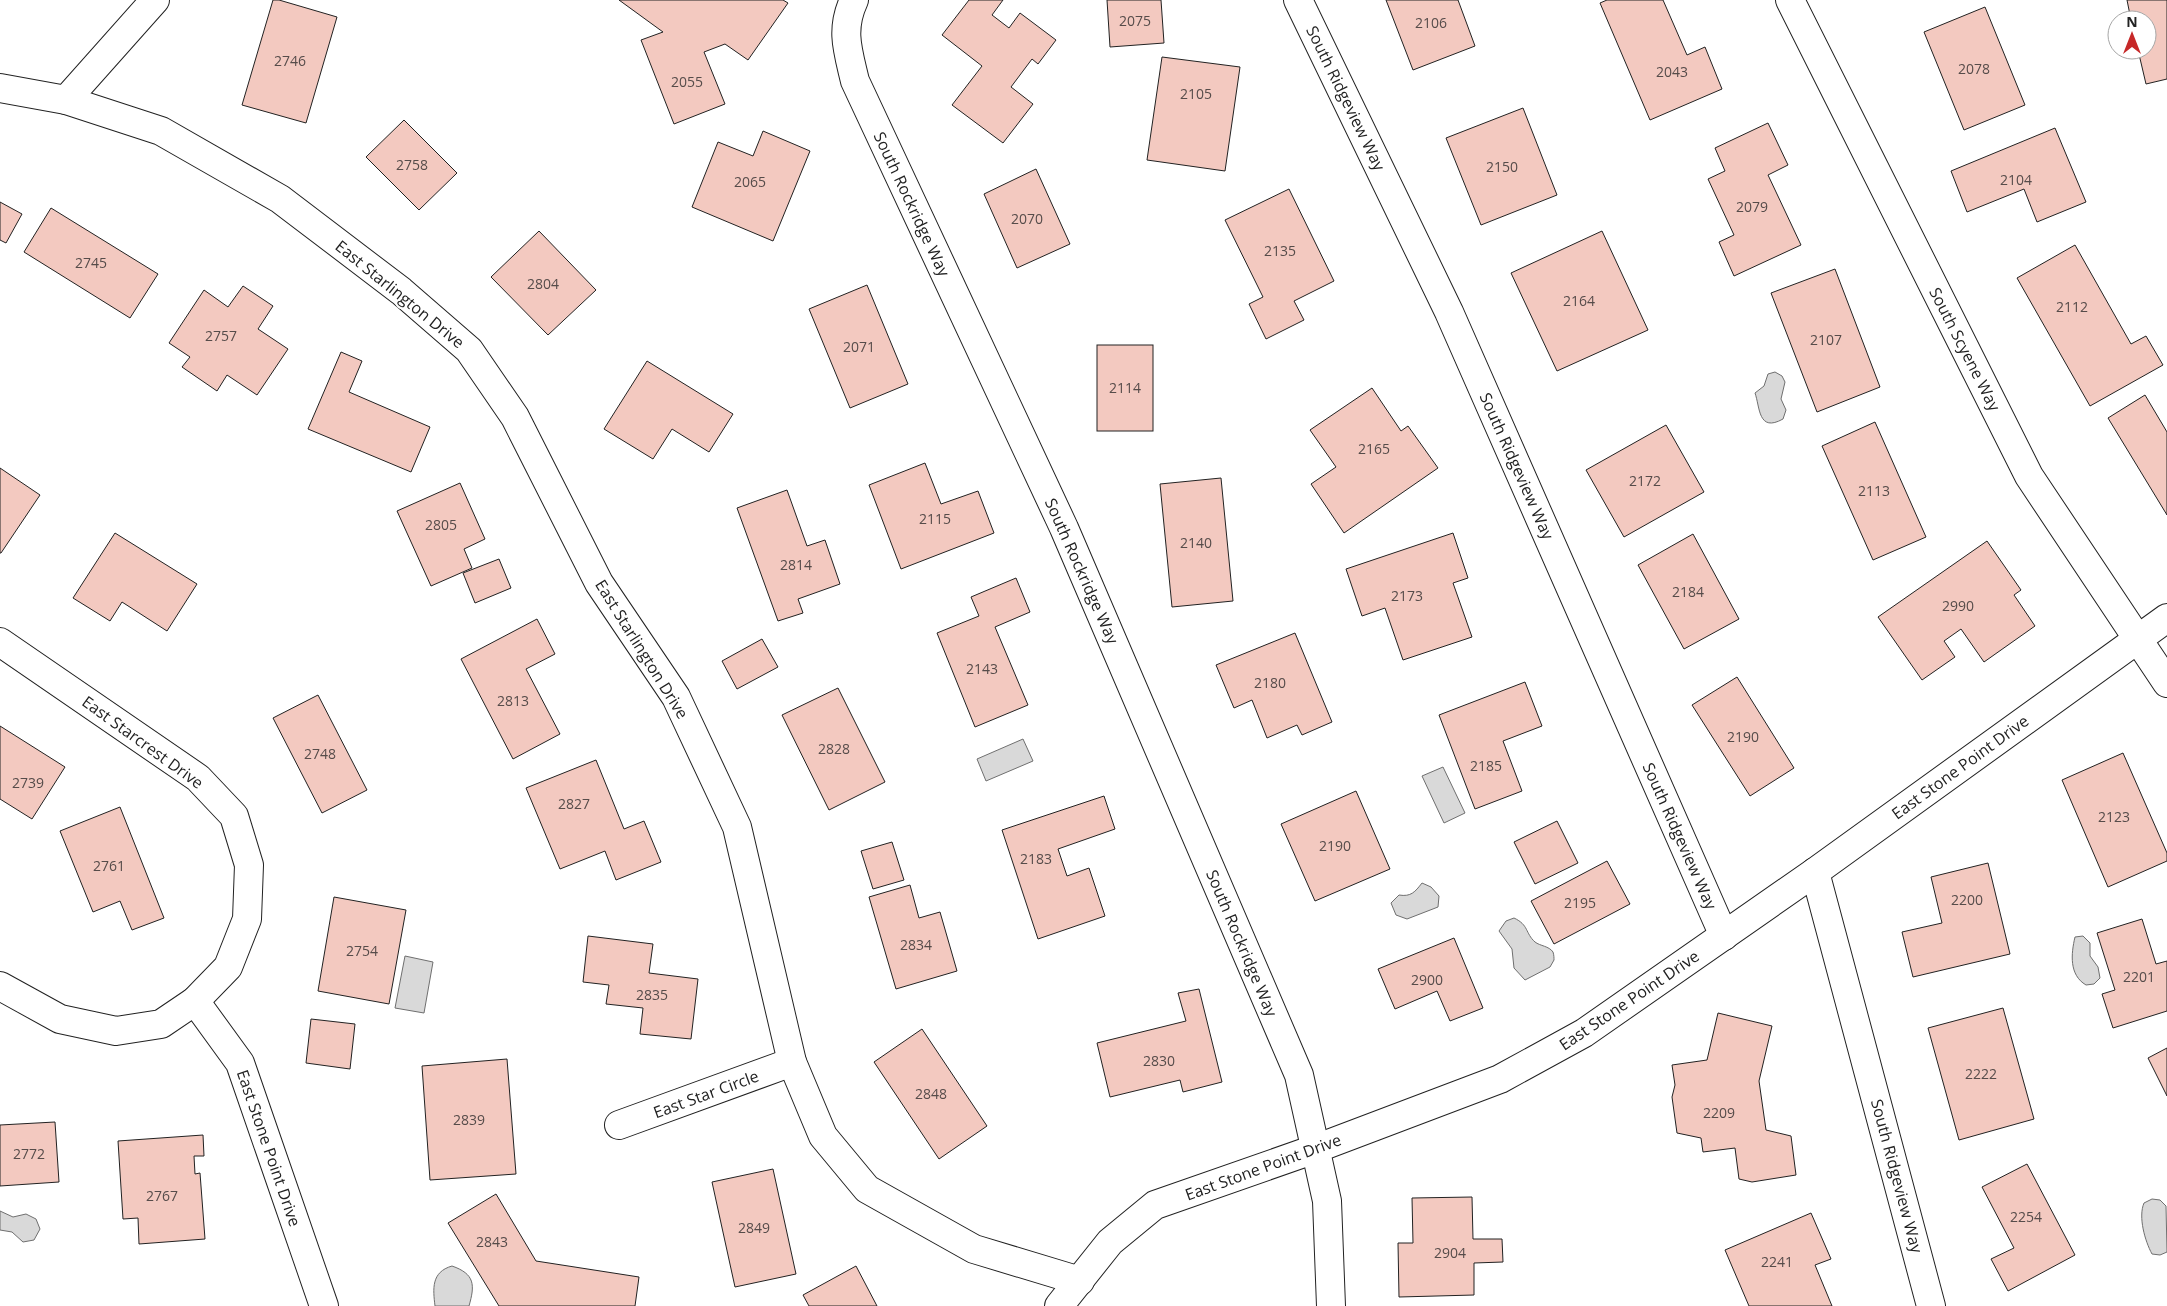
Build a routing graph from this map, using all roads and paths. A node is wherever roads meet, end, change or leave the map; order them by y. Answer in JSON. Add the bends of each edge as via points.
{"nodes":[{"id":1,"x":155,"y":0,"type":"edge"},
{"id":2,"x":854,"y":0,"type":"edge"},
{"id":3,"x":1298,"y":0,"type":"edge"},
{"id":4,"x":1790,"y":0,"type":"edge"},
{"id":5,"x":0,"y":88,"type":"edge"},
{"id":6,"x":66,"y":100,"type":"junction"},
{"id":7,"x":2167,"y":618,"type":"edge"},
{"id":8,"x":2137,"y":639,"type":"junction"},
{"id":9,"x":0,"y":642,"type":"edge"},
{"id":10,"x":2167,"y":684,"type":"edge"},
{"id":11,"x":1815,"y":872,"type":"junction"},
{"id":12,"x":1724,"y":936,"type":"junction"},
{"id":13,"x":0,"y":986,"type":"edge"},
{"id":14,"x":195,"y":1001,"type":"junction"},
{"id":15,"x":792,"y":1062,"type":"junction"},
{"id":16,"x":619,"y":1125,"type":"dead end"},
{"id":17,"x":1315,"y":1149,"type":"junction"},
{"id":18,"x":1080,"y":1281,"type":"junction"},
{"id":19,"x":324,"y":1306,"type":"edge"},
{"id":20,"x":1059,"y":1306,"type":"edge"},
{"id":21,"x":1331,"y":1306,"type":"edge"},
{"id":22,"x":1931,"y":1306,"type":"edge"}],
"edges":[{"from":1,"to":6,"type":"street"},
{"from":2,"to":17,"type":"street","name":"South Rockridge Way","via":[[849,11],[845,43],[855,81],[1084,574],[1299,1075]]},
{"from":3,"to":12,"type":"street","name":"South Ridgeview Way","via":[[1449,312]]},
{"from":4,"to":8,"type":"street","name":"South Scyene Way","via":[[2029,476]]},
{"from":5,"to":6,"type":"street","name":"East Starlington Drive"},
{"from":6,"to":15,"type":"street","name":"East Starlington Drive","via":[[162,131],[280,199],[401,291],[469,350],[515,417],[599,583],[676,698],[737,826]]},
{"from":7,"to":8,"type":"street","name":"East Stone Point Drive"},
{"from":8,"to":10,"type":"street","name":"South Scyene Way"},
{"from":8,"to":11,"type":"street","name":"East Stone Point Drive"},
{"from":9,"to":14,"type":"street","name":"East Starcrest Drive","via":[[198,778],[234,816],[249,865],[247,919],[228,967]]},
{"from":11,"to":12,"type":"street","name":"East Stone Point Drive"},
{"from":11,"to":22,"type":"street","name":"South Ridgeview Way"},
{"from":12,"to":17,"type":"street","name":"East Stone Point Drive","via":[[1584,1034],[1500,1079]]},
{"from":13,"to":14,"type":"street","name":"East Starcrest Drive","via":[[60,1019],[116,1031],[161,1024]]},
{"from":14,"to":19,"type":"street","name":"East Stone Point Drive","via":[[240,1063]]},
{"from":15,"to":16,"type":"street","name":"East Star Circle"},
{"from":15,"to":18,"type":"street","name":"East Starlington Drive","via":[[824,1136],[867,1189],[974,1249]]},
{"from":17,"to":18,"type":"street","name":"East Stone Point Drive","via":[[1155,1205],[1110,1242]]},
{"from":17,"to":21,"type":"street","name":"South Rockridge Way","via":[[1327,1201]]},
{"from":18,"to":20,"type":"street","name":"East Stone Point Drive"}]}
